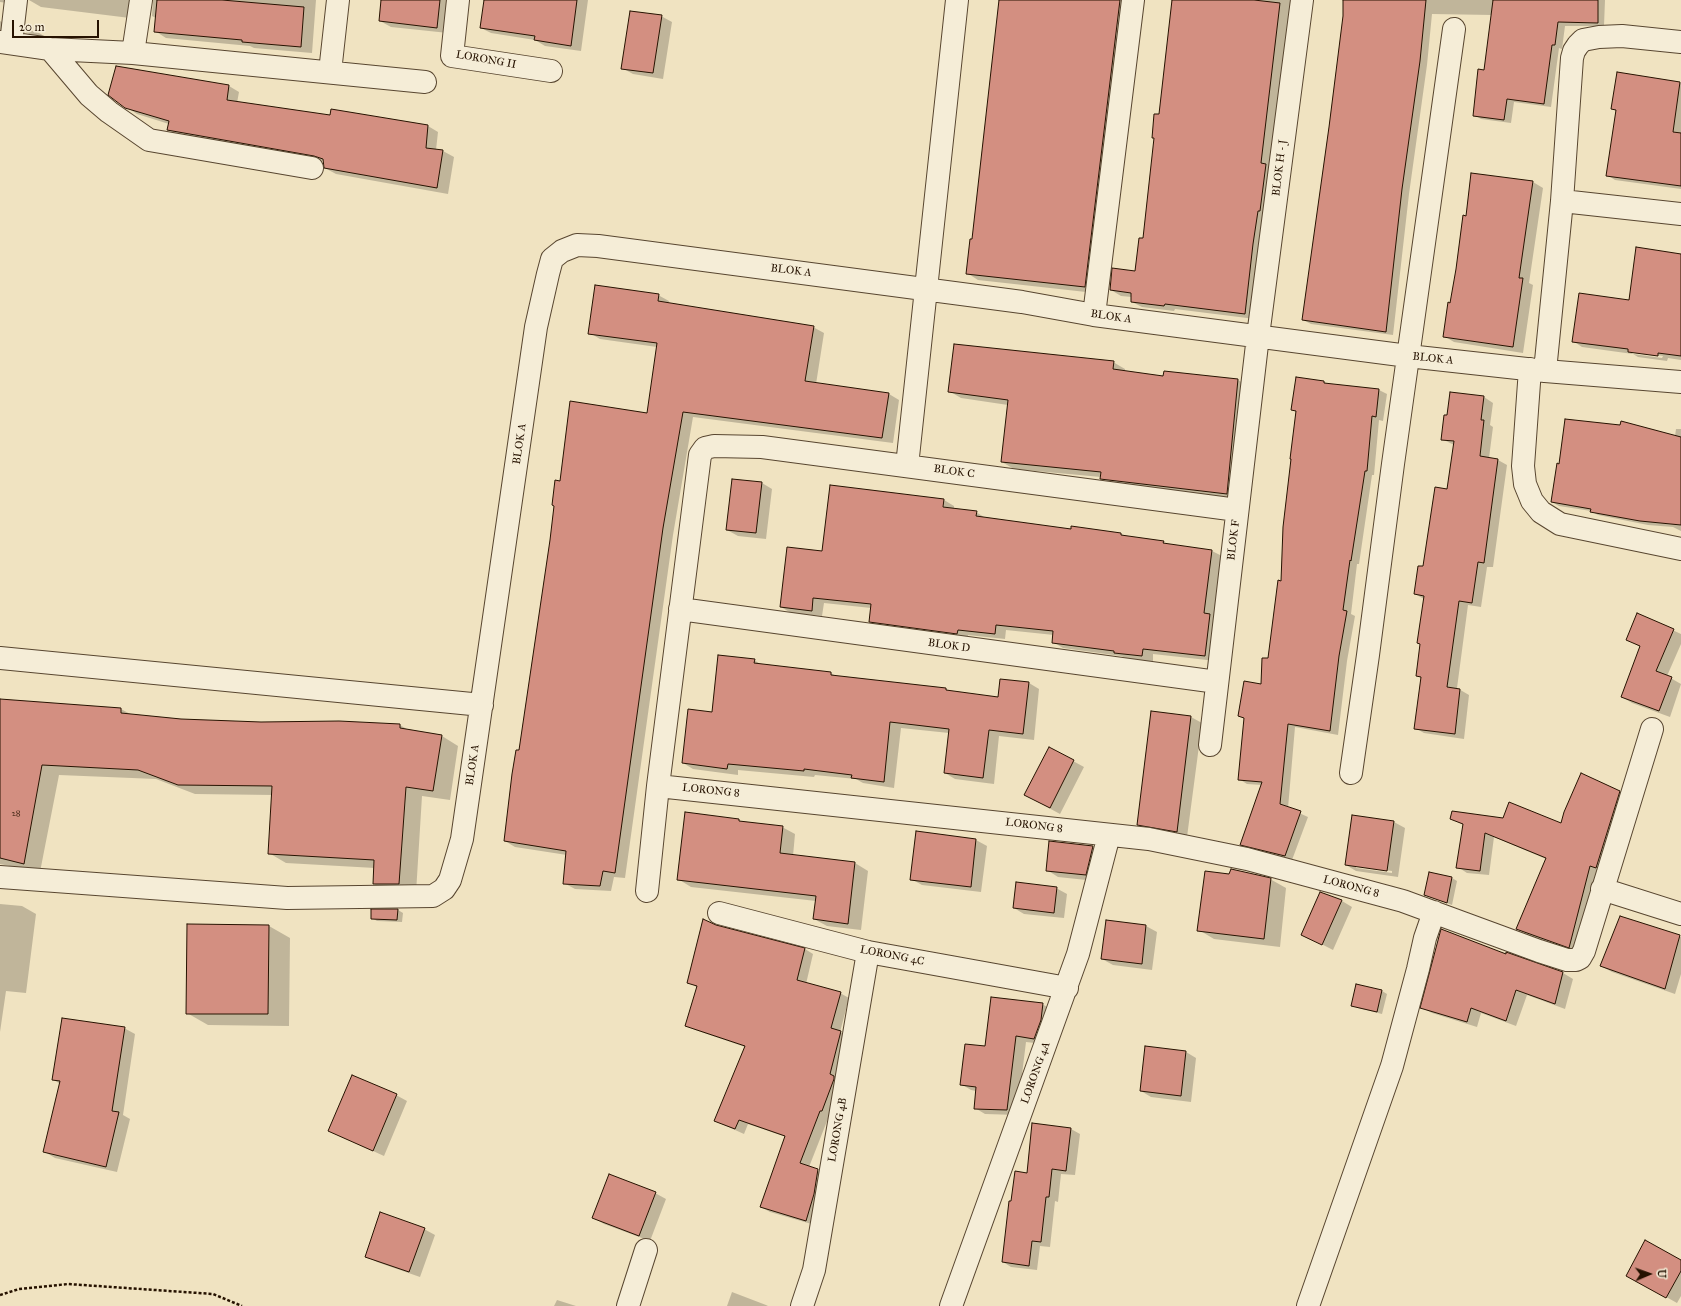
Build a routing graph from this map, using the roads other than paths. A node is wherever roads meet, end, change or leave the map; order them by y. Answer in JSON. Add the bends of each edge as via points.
{"nodes":[{"id":1,"x":16,"y":0,"type":"edge"},
{"id":2,"x":141,"y":0,"type":"edge"},
{"id":3,"x":338,"y":0,"type":"edge"},
{"id":4,"x":458,"y":0,"type":"edge"},
{"id":5,"x":957,"y":0,"type":"edge"},
{"id":6,"x":1133,"y":0,"type":"edge"},
{"id":7,"x":1302,"y":0,"type":"edge"},
{"id":8,"x":1454,"y":29,"type":"dead end"},
{"id":9,"x":5,"y":42,"type":"edge"},
{"id":10,"x":1681,"y":42,"type":"edge"},
{"id":11,"x":50,"y":49,"type":"junction"},
{"id":12,"x":133,"y":53,"type":"junction"},
{"id":13,"x":551,"y":71,"type":"dead end"},
{"id":14,"x":330,"y":72,"type":"junction"},
{"id":15,"x":425,"y":82,"type":"dead end"},
{"id":16,"x":312,"y":168,"type":"dead end"},
{"id":17,"x":1562,"y":201,"type":"junction"},
{"id":18,"x":1681,"y":214,"type":"edge"},
{"id":19,"x":926,"y":289,"type":"junction"},
{"id":20,"x":1094,"y":315,"type":"junction"},
{"id":21,"x":1258,"y":336,"type":"junction"},
{"id":22,"x":1408,"y":356,"type":"junction"},
{"id":23,"x":1538,"y":370,"type":"junction"},
{"id":24,"x":1681,"y":382,"type":"edge"},
{"id":25,"x":907,"y":466,"type":"junction"},
{"id":26,"x":1237,"y":510,"type":"junction"},
{"id":27,"x":1681,"y":549,"type":"edge"},
{"id":28,"x":680,"y":609,"type":"junction"},
{"id":29,"x":0,"y":658,"type":"edge"},
{"id":30,"x":1217,"y":682,"type":"junction"},
{"id":31,"x":482,"y":704,"type":"junction"},
{"id":32,"x":1652,"y":729,"type":"dead end"},
{"id":33,"x":1210,"y":745,"type":"dead end"},
{"id":34,"x":1351,"y":773,"type":"dead end"},
{"id":35,"x":658,"y":786,"type":"junction"},
{"id":36,"x":1108,"y":835,"type":"junction"},
{"id":37,"x":0,"y":877,"type":"edge"},
{"id":38,"x":1602,"y":889,"type":"junction"},
{"id":39,"x":647,"y":891,"type":"dead end"},
{"id":40,"x":1431,"y":911,"type":"junction"},
{"id":41,"x":719,"y":914,"type":"dead end"},
{"id":42,"x":1681,"y":914,"type":"edge"},
{"id":43,"x":868,"y":952,"type":"junction"},
{"id":44,"x":1067,"y":988,"type":"junction"},
{"id":45,"x":646,"y":1250,"type":"dead end"},
{"id":46,"x":628,"y":1306,"type":"edge"},
{"id":47,"x":802,"y":1306,"type":"edge"},
{"id":48,"x":951,"y":1306,"type":"edge"},
{"id":49,"x":1308,"y":1306,"type":"edge"}],
"edges":[{"from":1,"to":9,"type":"street"},
{"from":2,"to":12,"type":"street"},
{"from":3,"to":14,"type":"street"},
{"from":4,"to":13,"type":"street","name":"LORONG II","via":[[452,56]]},
{"from":5,"to":19,"type":"street"},
{"from":6,"to":20,"type":"street"},
{"from":7,"to":21,"type":"street","name":"BLOK H - J"},
{"from":8,"to":22,"type":"street"},
{"from":9,"to":11,"type":"street"},
{"from":10,"to":17,"type":"street","via":[[1599,36],[1578,45],[1572,58]]},
{"from":11,"to":12,"type":"street"},
{"from":11,"to":16,"type":"street","via":[[89,95],[149,140]]},
{"from":12,"to":14,"type":"street"},
{"from":14,"to":15,"type":"street"},
{"from":17,"to":18,"type":"street"},
{"from":17,"to":23,"type":"street"},
{"from":19,"to":20,"type":"street","name":"BLOK A"},
{"from":19,"to":25,"type":"street"},
{"from":19,"to":31,"type":"street","name":"BLOK A","via":[[598,246],[577,245],[562,251],[552,259],[536,327]]},
{"from":20,"to":21,"type":"street","name":"BLOK A"},
{"from":21,"to":22,"type":"street","name":"BLOK A"},
{"from":21,"to":26,"type":"street","name":"BLOK F"},
{"from":22,"to":23,"type":"street","name":"BLOK A"},
{"from":22,"to":34,"type":"street"},
{"from":23,"to":24,"type":"street","name":"BLOK A"},
{"from":23,"to":27,"type":"street","via":[[1523,466],[1525,484],[1532,501],[1541,512],[1560,524]]},
{"from":25,"to":26,"type":"street","name":"BLOK C"},
{"from":25,"to":28,"type":"street","name":"BLOK C","via":[[762,447],[705,448],[700,455]]},
{"from":26,"to":30,"type":"street","name":"BLOK F"},
{"from":28,"to":30,"type":"street","name":"BLOK D"},
{"from":28,"to":35,"type":"street","name":"BLOK C"},
{"from":29,"to":31,"type":"street"},
{"from":30,"to":33,"type":"street","name":"BLOK F"},
{"from":31,"to":37,"type":"street","name":"BLOK A","via":[[462,839],[450,880],[444,889],[434,896],[288,898]]},
{"from":32,"to":38,"type":"street"},
{"from":35,"to":36,"type":"street","name":"LORONG 8"},
{"from":35,"to":39,"type":"street","name":"BLOK C"},
{"from":36,"to":40,"type":"street","name":"LORONG 8","via":[[1149,839],[1247,859],[1403,901]]},
{"from":36,"to":44,"type":"street","name":"LORONG 4A"},
{"from":38,"to":40,"type":"street","name":"LORONG 8","via":[[1584,951],[1576,960],[1567,960],[1539,951]]},
{"from":38,"to":42,"type":"street"},
{"from":40,"to":49,"type":"street","via":[[1392,1066]]},
{"from":41,"to":43,"type":"street","name":"LORONG 4C"},
{"from":43,"to":44,"type":"street","name":"LORONG 4C"},
{"from":43,"to":47,"type":"street","name":"LORONG 4B","via":[[814,1270]]},
{"from":44,"to":48,"type":"street","name":"LORONG 4A"},
{"from":45,"to":46,"type":"street"}]}
